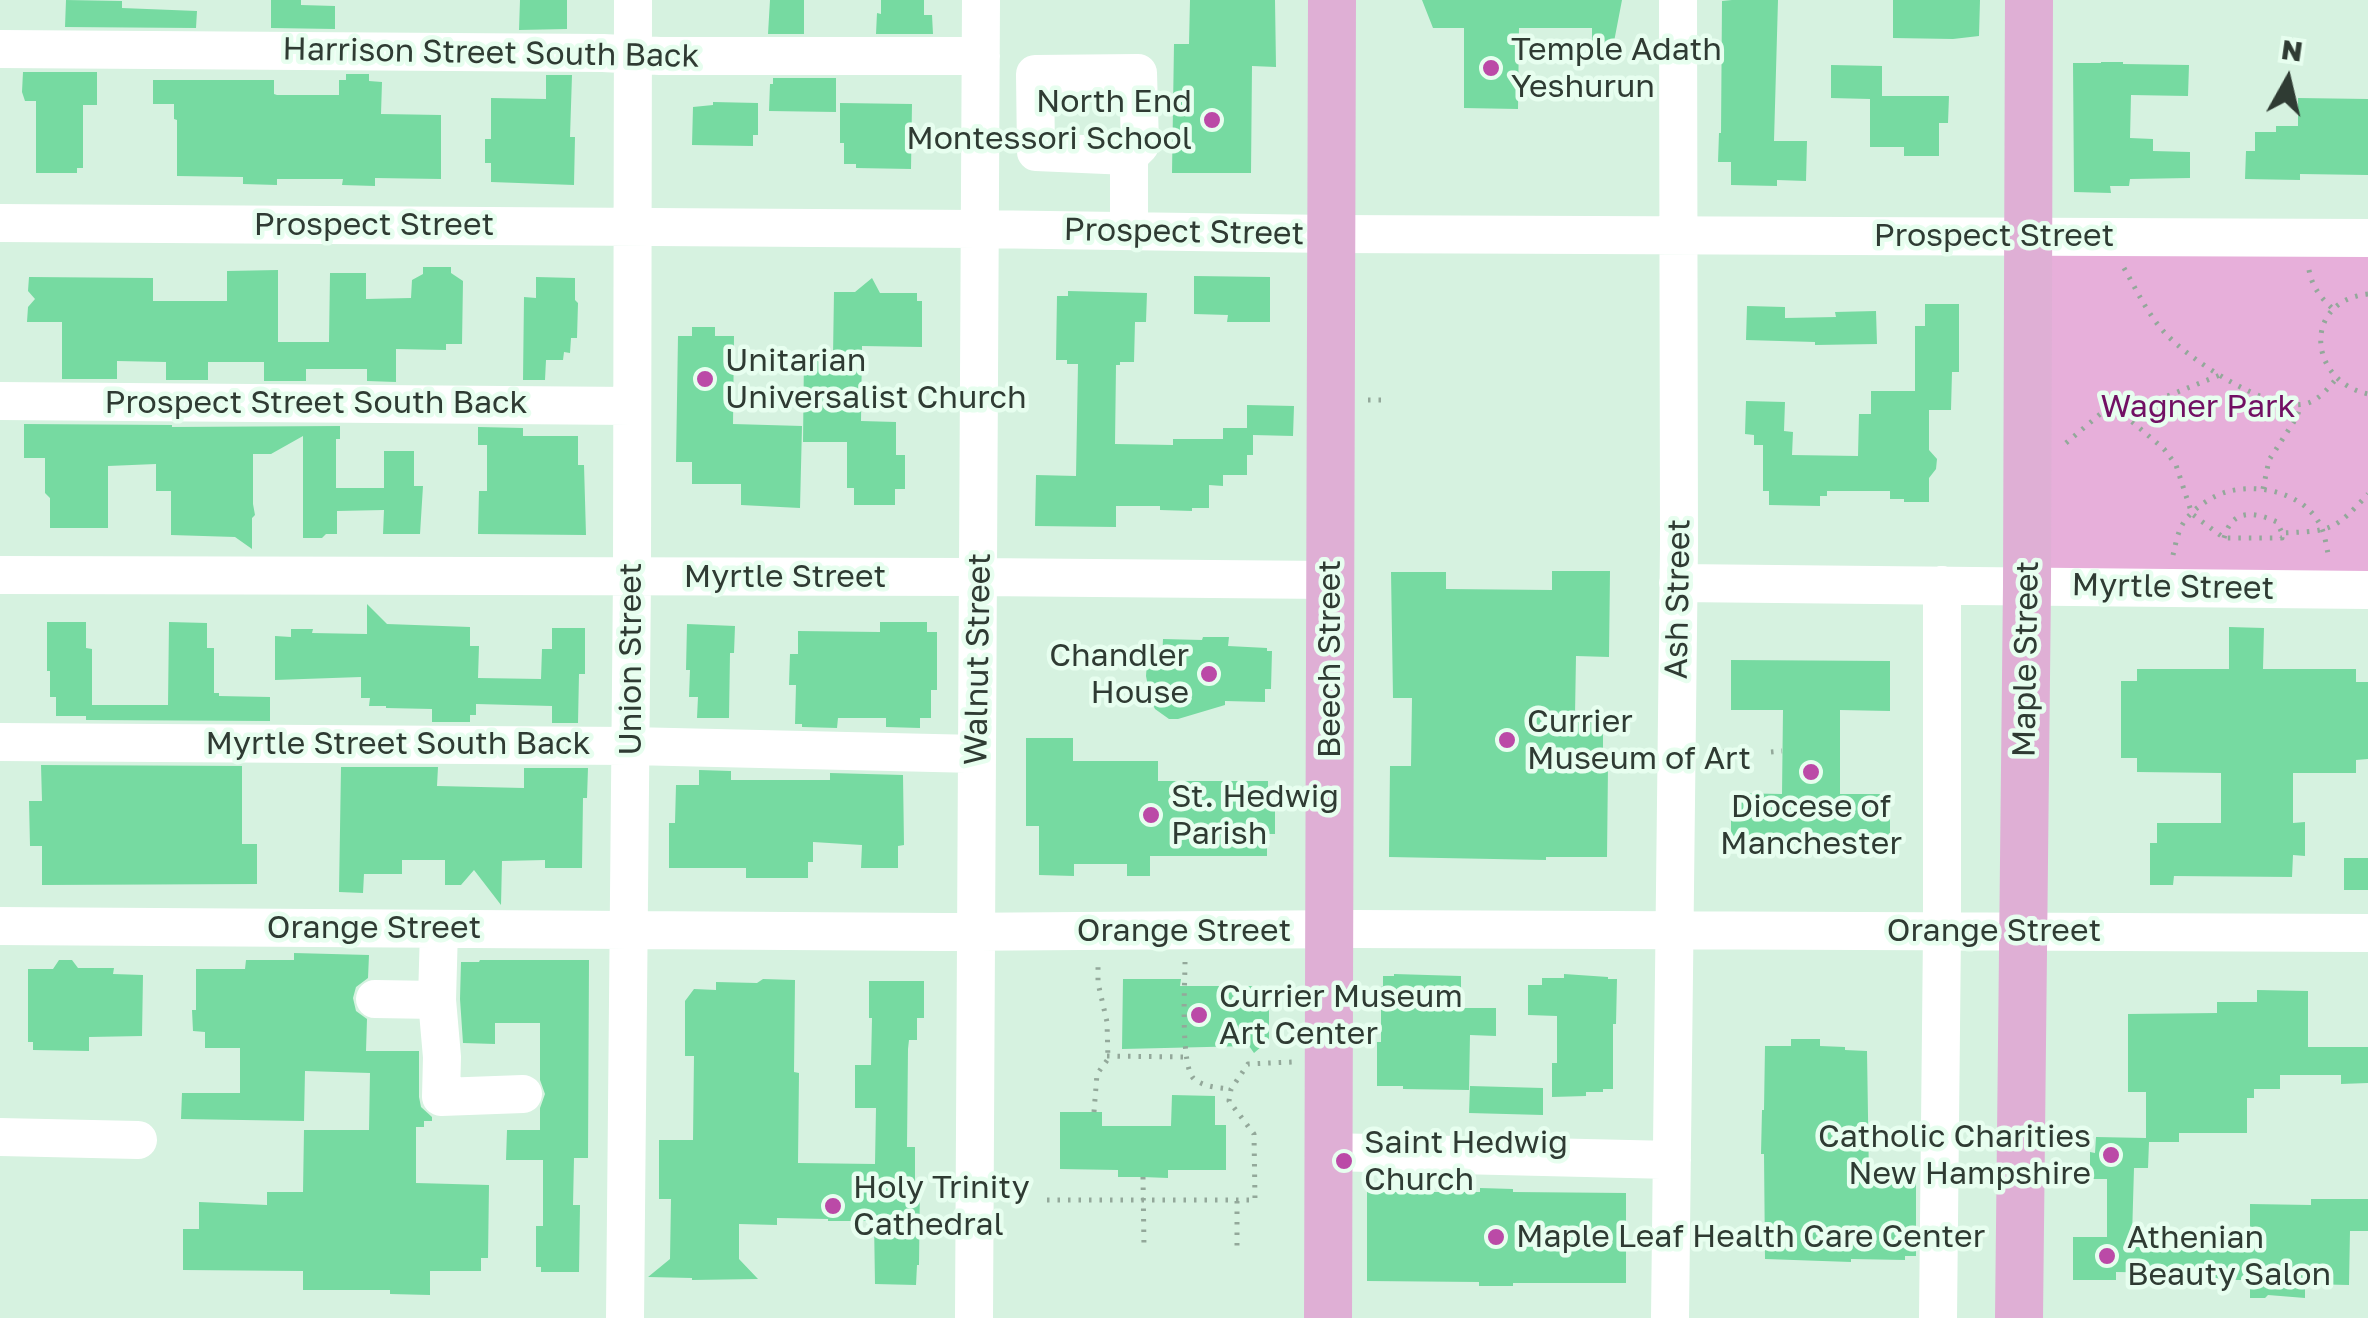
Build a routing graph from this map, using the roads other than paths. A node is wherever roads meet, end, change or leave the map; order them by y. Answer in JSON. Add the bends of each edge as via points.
{"nodes":[{"id":1,"x":633,"y":0,"type":"edge"},
{"id":2,"x":981,"y":0,"type":"edge"},
{"id":3,"x":1332,"y":0,"type":"edge"},
{"id":4,"x":1678,"y":0,"type":"edge"},
{"id":5,"x":2029,"y":0,"type":"edge"},
{"id":6,"x":0,"y":48,"type":"edge"},
{"id":7,"x":632,"y":55,"type":"junction"},
{"id":8,"x":982,"y":56,"type":"junction"},
{"id":9,"x":1129,"y":156,"type":"dead end"},
{"id":10,"x":0,"y":222,"type":"edge"},
{"id":11,"x":633,"y":227,"type":"junction"},
{"id":12,"x":978,"y":229,"type":"junction"},
{"id":13,"x":1129,"y":231,"type":"junction"},
{"id":14,"x":1330,"y":234,"type":"junction"},
{"id":15,"x":1679,"y":234,"type":"junction"},
{"id":16,"x":2029,"y":236,"type":"junction"},
{"id":17,"x":2368,"y":238,"type":"edge"},
{"id":18,"x":0,"y":400,"type":"edge"},
{"id":19,"x":632,"y":406,"type":"junction"},
{"id":20,"x":0,"y":575,"type":"edge"},
{"id":21,"x":978,"y":576,"type":"junction"},
{"id":22,"x":632,"y":577,"type":"junction"},
{"id":23,"x":1330,"y":580,"type":"junction"},
{"id":24,"x":1678,"y":583,"type":"junction"},
{"id":25,"x":1942,"y":585,"type":"junction"},
{"id":26,"x":2027,"y":586,"type":"junction"},
{"id":27,"x":2368,"y":590,"type":"edge"},
{"id":28,"x":0,"y":742,"type":"edge"},
{"id":29,"x":630,"y":746,"type":"junction"},
{"id":30,"x":977,"y":754,"type":"junction"},
{"id":31,"x":0,"y":926,"type":"edge"},
{"id":32,"x":438,"y":929,"type":"junction"},
{"id":33,"x":628,"y":930,"type":"junction"},
{"id":34,"x":1328,"y":930,"type":"junction"},
{"id":35,"x":1673,"y":931,"type":"junction"},
{"id":36,"x":2023,"y":931,"type":"junction"},
{"id":37,"x":976,"y":932,"type":"junction"},
{"id":38,"x":1942,"y":932,"type":"junction"},
{"id":39,"x":2368,"y":933,"type":"edge"},
{"id":40,"x":375,"y":999,"type":"dead end"},
{"id":41,"x":437,"y":1000,"type":"junction"},
{"id":42,"x":524,"y":1094,"type":"dead end"},
{"id":43,"x":0,"y":1137,"type":"edge"},
{"id":44,"x":138,"y":1140,"type":"dead end"},
{"id":45,"x":1328,"y":1152,"type":"junction"},
{"id":46,"x":1672,"y":1160,"type":"junction"},
{"id":47,"x":625,"y":1318,"type":"edge"},
{"id":48,"x":974,"y":1318,"type":"edge"},
{"id":49,"x":1328,"y":1318,"type":"edge"},
{"id":50,"x":1670,"y":1318,"type":"edge"},
{"id":51,"x":1938,"y":1318,"type":"edge"},
{"id":52,"x":2019,"y":1318,"type":"edge"}],
"edges":[{"from":1,"to":7,"type":"street","name":"Union Street"},
{"from":2,"to":8,"type":"street","name":"Walnut Street"},
{"from":3,"to":14,"type":"main road","name":"Beech Street"},
{"from":4,"to":15,"type":"street","name":"Ash Street"},
{"from":5,"to":16,"type":"main road","name":"Maple Street"},
{"from":6,"to":7,"type":"street","name":"Harrison Street South Back"},
{"from":7,"to":8,"type":"street","name":"Harrison Street South Back"},
{"from":7,"to":11,"type":"street","name":"Union Street"},
{"from":8,"to":12,"type":"street","name":"Walnut Street"},
{"from":9,"to":13,"type":"street"},
{"from":10,"to":11,"type":"street","name":"Prospect Street"},
{"from":11,"to":12,"type":"street","name":"Prospect Street"},
{"from":11,"to":19,"type":"street","name":"Union Street"},
{"from":12,"to":13,"type":"street","name":"Prospect Street"},
{"from":12,"to":21,"type":"street","name":"Walnut Street"},
{"from":13,"to":14,"type":"street","name":"Prospect Street"},
{"from":14,"to":15,"type":"street","name":"Prospect Street"},
{"from":14,"to":23,"type":"main road","name":"Beech Street"},
{"from":15,"to":16,"type":"street","name":"Prospect Street"},
{"from":15,"to":24,"type":"street","name":"Ash Street"},
{"from":16,"to":17,"type":"street","name":"Prospect Street"},
{"from":16,"to":26,"type":"main road","name":"Maple Street"},
{"from":18,"to":19,"type":"street","name":"Prospect Street South Back"},
{"from":19,"to":22,"type":"street","name":"Union Street"},
{"from":20,"to":22,"type":"street","name":"Myrtle Street"},
{"from":21,"to":22,"type":"street","name":"Myrtle Street"},
{"from":21,"to":23,"type":"street","name":"Myrtle Street"},
{"from":21,"to":30,"type":"street","name":"Walnut Street"},
{"from":22,"to":29,"type":"street","name":"Union Street"},
{"from":23,"to":34,"type":"main road","name":"Beech Street"},
{"from":24,"to":25,"type":"street","name":"Myrtle Street"},
{"from":24,"to":35,"type":"street","name":"Ash Street"},
{"from":25,"to":26,"type":"street","name":"Myrtle Street"},
{"from":25,"to":38,"type":"street"},
{"from":26,"to":27,"type":"street","name":"Myrtle Street"},
{"from":26,"to":36,"type":"main road","name":"Maple Street"},
{"from":28,"to":29,"type":"street","name":"Myrtle Street South Back"},
{"from":29,"to":30,"type":"street","name":"Myrtle Street South Back"},
{"from":29,"to":33,"type":"street","name":"Union Street"},
{"from":30,"to":37,"type":"street","name":"Walnut Street"},
{"from":31,"to":32,"type":"street","name":"Orange Street"},
{"from":32,"to":33,"type":"street","name":"Orange Street"},
{"from":32,"to":41,"type":"street"},
{"from":33,"to":37,"type":"street","name":"Orange Street"},
{"from":33,"to":47,"type":"street","name":"Union Street"},
{"from":34,"to":35,"type":"street","name":"Orange Street"},
{"from":34,"to":37,"type":"street","name":"Orange Street"},
{"from":34,"to":45,"type":"main road","name":"Beech Street"},
{"from":35,"to":38,"type":"street","name":"Orange Street"},
{"from":35,"to":46,"type":"street","name":"Ash Street"},
{"from":36,"to":38,"type":"street","name":"Orange Street"},
{"from":36,"to":39,"type":"street","name":"Orange Street"},
{"from":36,"to":52,"type":"main road","name":"Maple Street"},
{"from":37,"to":48,"type":"street","name":"Walnut Street"},
{"from":38,"to":51,"type":"street"},
{"from":40,"to":41,"type":"street"},
{"from":41,"to":42,"type":"street","via":[[442,1097]]},
{"from":43,"to":44,"type":"street"},
{"from":45,"to":46,"type":"street"},
{"from":45,"to":49,"type":"main road","name":"Beech Street"},
{"from":46,"to":50,"type":"street","name":"Ash Street"}]}
